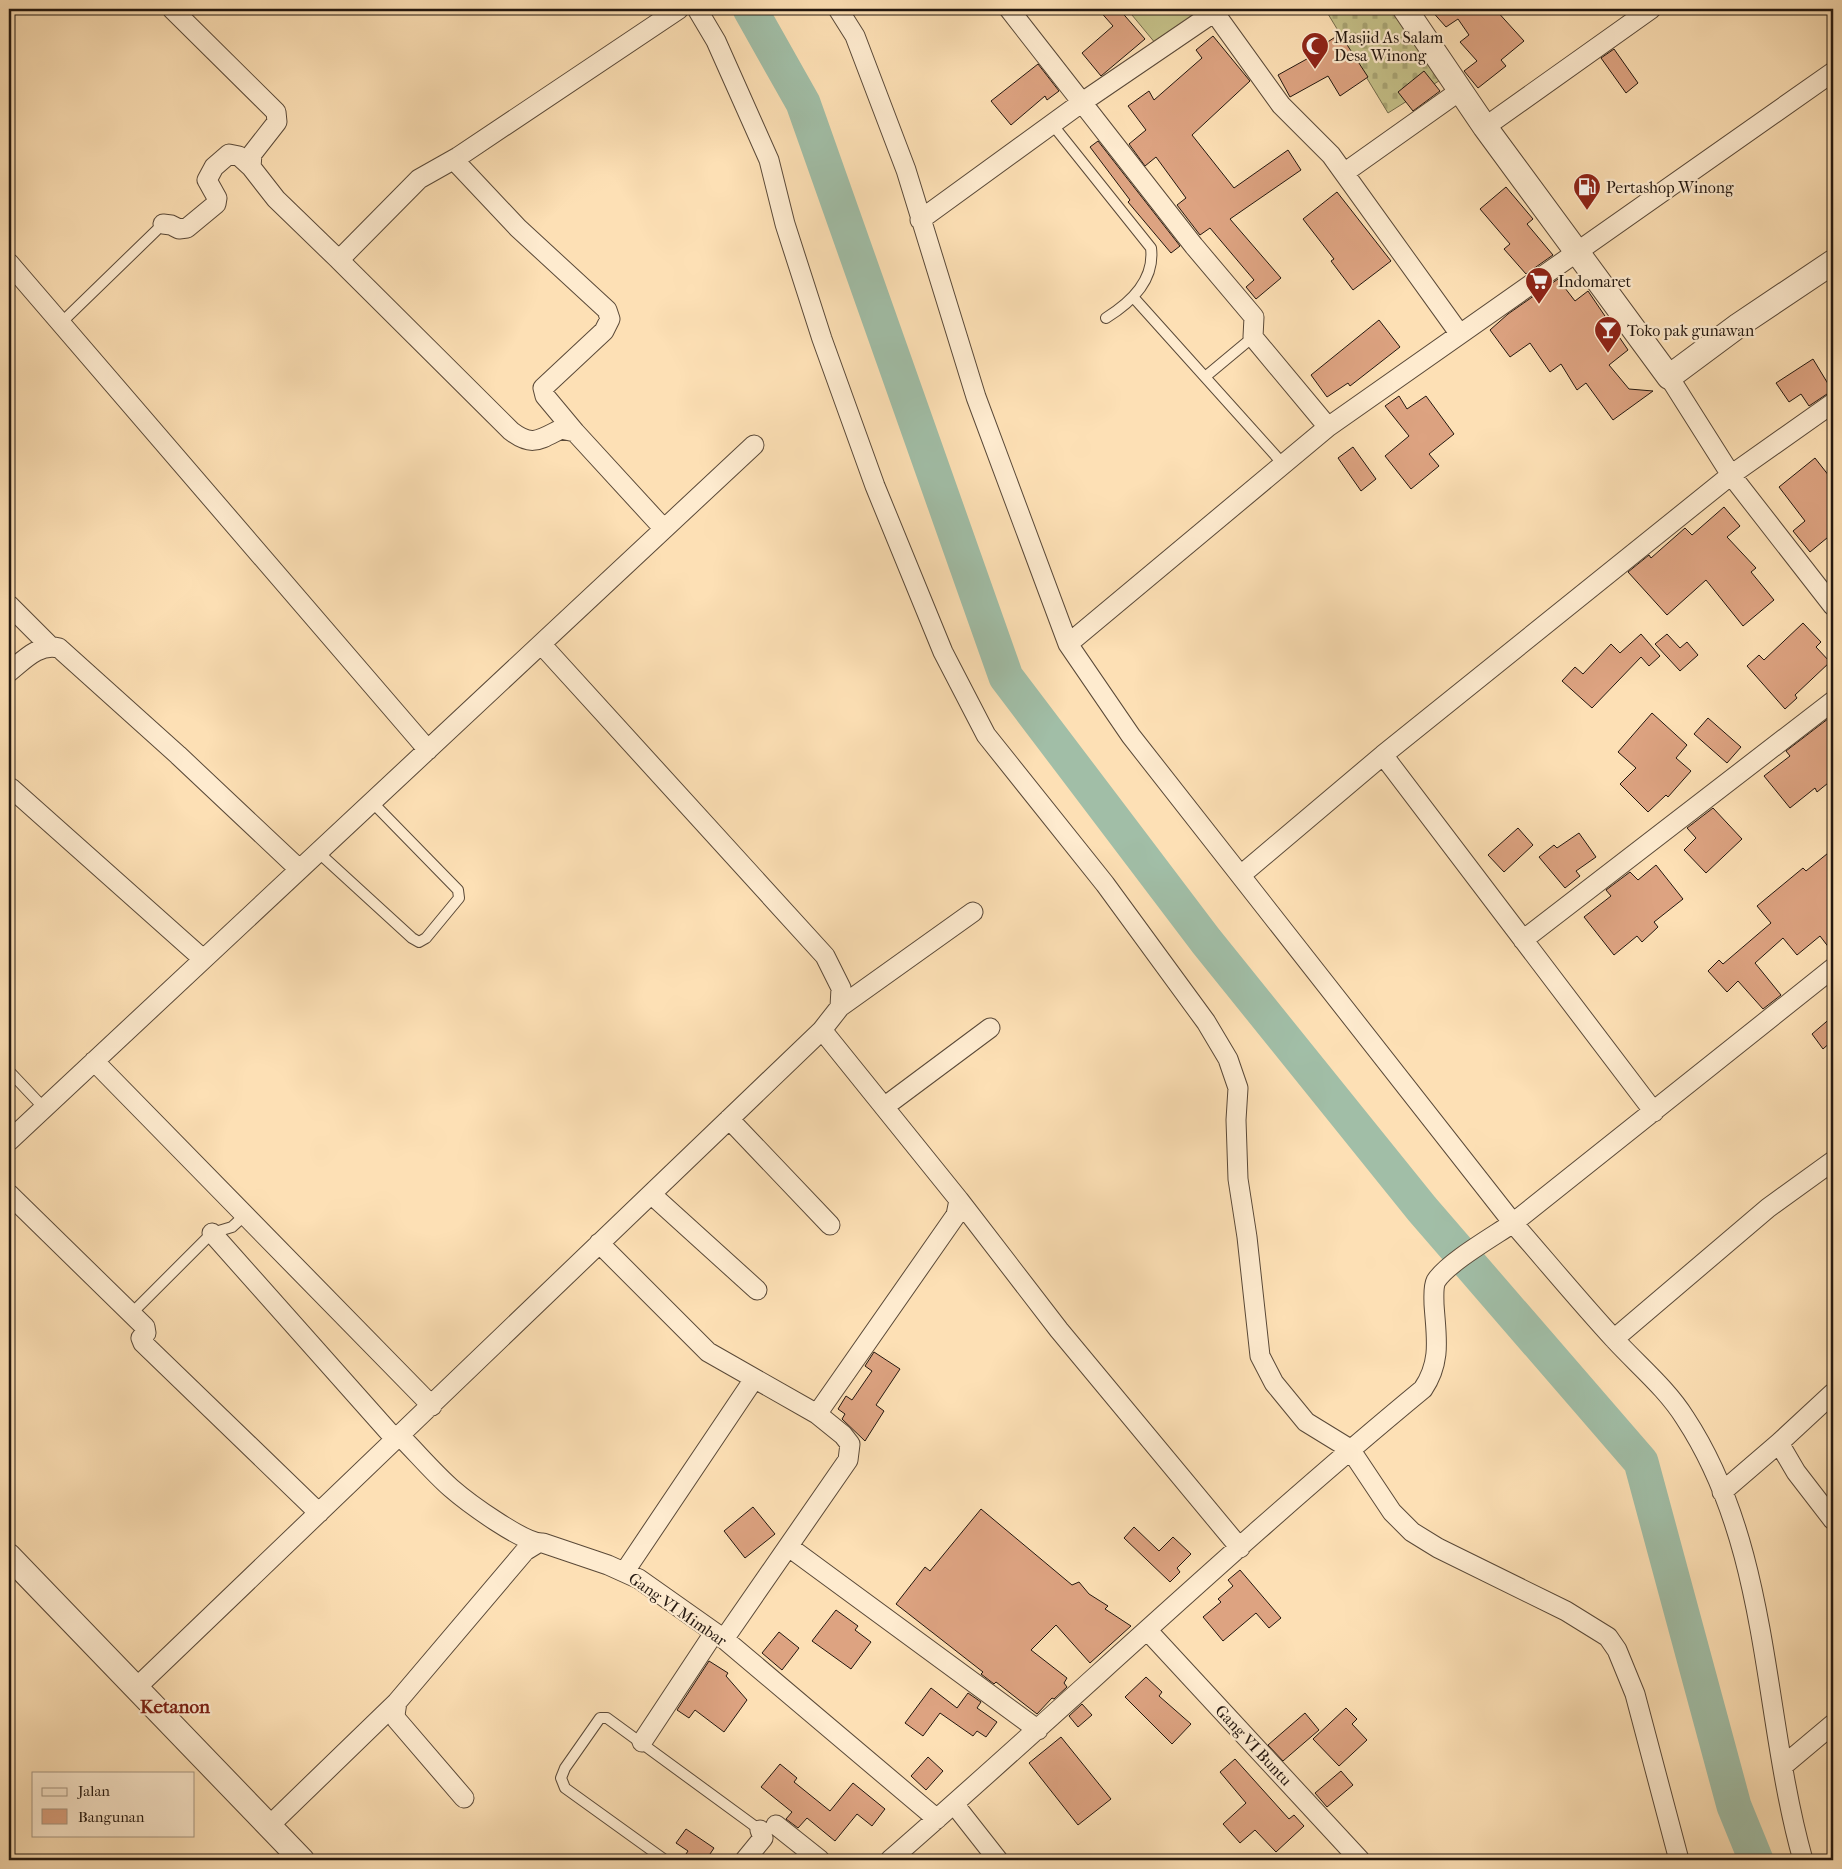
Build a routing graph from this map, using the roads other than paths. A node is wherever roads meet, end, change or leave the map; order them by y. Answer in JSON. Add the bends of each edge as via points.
{"nodes":[{"id":1,"x":172,"y":9,"type":"edge"},
{"id":2,"x":679,"y":9,"type":"edge"},
{"id":3,"x":697,"y":9,"type":"edge"},
{"id":4,"x":838,"y":9,"type":"edge"},
{"id":5,"x":1009,"y":9,"type":"edge"},
{"id":6,"x":1405,"y":9,"type":"edge"},
{"id":7,"x":1651,"y":9,"type":"edge"},
{"id":8,"x":1217,"y":11,"type":"edge"},
{"id":9,"x":1833,"y":72,"type":"edge"},
{"id":10,"x":1460,"y":90,"type":"junction"},
{"id":11,"x":1081,"y":103,"type":"junction"},
{"id":12,"x":1052,"y":124,"type":"junction"},
{"id":13,"x":1486,"y":127,"type":"junction"},
{"id":14,"x":454,"y":160,"type":"junction"},
{"id":15,"x":250,"y":168,"type":"junction"},
{"id":16,"x":1344,"y":173,"type":"junction"},
{"id":17,"x":920,"y":220,"type":"junction"},
{"id":18,"x":163,"y":224,"type":"joint"},
{"id":19,"x":1575,"y":251,"type":"junction"},
{"id":20,"x":340,"y":260,"type":"junction"},
{"id":21,"x":1833,"y":262,"type":"edge"},
{"id":22,"x":9,"y":263,"type":"edge"},
{"id":23,"x":1134,"y":298,"type":"junction"},
{"id":24,"x":1106,"y":318,"type":"dead end"},
{"id":25,"x":61,"y":323,"type":"junction"},
{"id":26,"x":1459,"y":333,"type":"junction"},
{"id":27,"x":1253,"y":337,"type":"junction"},
{"id":28,"x":1205,"y":377,"type":"junction"},
{"id":29,"x":1669,"y":377,"type":"junction"},
{"id":30,"x":1833,"y":403,"type":"edge"},
{"id":31,"x":1328,"y":427,"type":"junction"},
{"id":32,"x":574,"y":432,"type":"junction"},
{"id":33,"x":754,"y":445,"type":"dead end"},
{"id":34,"x":1284,"y":465,"type":"junction"},
{"id":35,"x":1731,"y":475,"type":"junction"},
{"id":36,"x":664,"y":529,"type":"junction"},
{"id":37,"x":9,"y":604,"type":"edge"},
{"id":38,"x":1833,"y":606,"type":"edge"},
{"id":39,"x":541,"y":644,"type":"junction"},
{"id":40,"x":1068,"y":644,"type":"junction"},
{"id":41,"x":50,"y":646,"type":"junction"},
{"id":42,"x":9,"y":672,"type":"edge"},
{"id":43,"x":1833,"y":701,"type":"edge"},
{"id":44,"x":428,"y":750,"type":"junction"},
{"id":45,"x":1383,"y":755,"type":"junction"},
{"id":46,"x":11,"y":788,"type":"dead end"},
{"id":47,"x":372,"y":802,"type":"junction"},
{"id":48,"x":318,"y":852,"type":"junction"},
{"id":49,"x":299,"y":870,"type":"junction"},
{"id":50,"x":1241,"y":874,"type":"junction"},
{"id":51,"x":973,"y":912,"type":"dead end"},
{"id":52,"x":1523,"y":940,"type":"junction"},
{"id":53,"x":203,"y":959,"type":"junction"},
{"id":54,"x":1833,"y":968,"type":"edge"},
{"id":55,"x":840,"y":1007,"type":"junction"},
{"id":56,"x":990,"y":1028,"type":"dead end"},
{"id":57,"x":822,"y":1030,"type":"junction"},
{"id":58,"x":94,"y":1060,"type":"junction"},
{"id":59,"x":9,"y":1071,"type":"edge"},
{"id":60,"x":884,"y":1107,"type":"junction"},
{"id":61,"x":44,"y":1108,"type":"junction"},
{"id":62,"x":1654,"y":1112,"type":"junction"},
{"id":63,"x":728,"y":1120,"type":"junction"},
{"id":64,"x":9,"y":1140,"type":"edge"},
{"id":65,"x":1833,"y":1161,"type":"edge"},
{"id":66,"x":9,"y":1194,"type":"edge"},
{"id":67,"x":651,"y":1194,"type":"junction"},
{"id":68,"x":959,"y":1200,"type":"junction"},
{"id":69,"x":245,"y":1215,"type":"junction"},
{"id":70,"x":1513,"y":1223,"type":"junction"},
{"id":71,"x":830,"y":1225,"type":"dead end"},
{"id":72,"x":212,"y":1233,"type":"junction"},
{"id":73,"x":599,"y":1243,"type":"junction"},
{"id":74,"x":757,"y":1290,"type":"dead end"},
{"id":75,"x":132,"y":1313,"type":"junction"},
{"id":76,"x":1614,"y":1339,"type":"junction"},
{"id":77,"x":754,"y":1379,"type":"junction"},
{"id":78,"x":1833,"y":1393,"type":"edge"},
{"id":79,"x":432,"y":1406,"type":"junction"},
{"id":80,"x":817,"y":1414,"type":"junction"},
{"id":81,"x":398,"y":1438,"type":"junction"},
{"id":82,"x":1779,"y":1444,"type":"junction"},
{"id":83,"x":1350,"y":1449,"type":"junction"},
{"id":84,"x":1722,"y":1492,"type":"junction"},
{"id":85,"x":319,"y":1513,"type":"junction"},
{"id":86,"x":1833,"y":1520,"type":"edge"},
{"id":87,"x":538,"y":1543,"type":"junction"},
{"id":88,"x":789,"y":1547,"type":"junction"},
{"id":89,"x":1240,"y":1548,"type":"junction"},
{"id":90,"x":9,"y":1556,"type":"edge"},
{"id":91,"x":625,"y":1571,"type":"junction"},
{"id":92,"x":1148,"y":1631,"type":"junction"},
{"id":93,"x":719,"y":1636,"type":"junction"},
{"id":94,"x":137,"y":1687,"type":"junction"},
{"id":95,"x":397,"y":1702,"type":"junction"},
{"id":96,"x":1833,"y":1724,"type":"edge"},
{"id":97,"x":1038,"y":1730,"type":"junction"},
{"id":98,"x":642,"y":1742,"type":"junction"},
{"id":99,"x":1783,"y":1766,"type":"junction"},
{"id":100,"x":464,"y":1798,"type":"dead end"},
{"id":101,"x":954,"y":1804,"type":"junction"},
{"id":102,"x":937,"y":1819,"type":"junction"},
{"id":103,"x":269,"y":1826,"type":"junction"},
{"id":104,"x":768,"y":1827,"type":"junction"},
{"id":105,"x":302,"y":1860,"type":"edge"},
{"id":106,"x":665,"y":1860,"type":"edge"},
{"id":107,"x":745,"y":1860,"type":"edge"},
{"id":108,"x":820,"y":1860,"type":"edge"},
{"id":109,"x":890,"y":1860,"type":"edge"},
{"id":110,"x":998,"y":1860,"type":"edge"},
{"id":111,"x":1360,"y":1860,"type":"edge"},
{"id":112,"x":1679,"y":1860,"type":"edge"},
{"id":113,"x":1804,"y":1860,"type":"edge"}],
"edges":[{"from":1,"to":15,"type":"street","via":[[276,112],[277,122],[252,154]]},
{"from":2,"to":14,"type":"street"},
{"from":3,"to":83,"type":"street","via":[[716,41],[769,160],[785,224],[822,339],[875,486],[943,652],[986,736],[1105,884],[1206,1022],[1228,1059],[1238,1088],[1238,1179],[1260,1356],[1274,1383],[1306,1422]]},
{"from":4,"to":17,"type":"street","via":[[855,36],[906,170]]},
{"from":5,"to":11,"type":"street"},
{"from":6,"to":10,"type":"street"},
{"from":7,"to":13,"type":"street"},
{"from":8,"to":11,"type":"street"},
{"from":8,"to":16,"type":"street","via":[[1282,105],[1331,155]]},
{"from":9,"to":19,"type":"street"},
{"from":10,"to":13,"type":"street"},
{"from":10,"to":16,"type":"street"},
{"from":11,"to":12,"type":"street"},
{"from":11,"to":27,"type":"street","via":[[1254,317]]},
{"from":12,"to":17,"type":"street"},
{"from":12,"to":23,"type":"lane","via":[[1151,248],[1152,259],[1144,283]]},
{"from":13,"to":19,"type":"street"},
{"from":14,"to":20,"type":"street","via":[[419,180]]},
{"from":14,"to":32,"type":"street","via":[[518,228],[607,310],[610,319],[604,331],[543,388],[545,396]]},
{"from":15,"to":18,"type":"street","via":[[239,156],[229,154],[214,167],[207,180],[217,198],[216,204],[186,228]]},
{"from":15,"to":20,"type":"street","via":[[276,199]]},
{"from":16,"to":26,"type":"street"},
{"from":17,"to":40,"type":"street","via":[[976,397]]},
{"from":18,"to":25,"type":"lane"},
{"from":19,"to":26,"type":"street"},
{"from":19,"to":29,"type":"street"},
{"from":20,"to":32,"type":"street","via":[[511,432],[523,440],[536,441],[560,429]]},
{"from":21,"to":29,"type":"street"},
{"from":22,"to":25,"type":"street"},
{"from":23,"to":24,"type":"lane"},
{"from":23,"to":28,"type":"lane"},
{"from":25,"to":44,"type":"street"},
{"from":26,"to":31,"type":"street"},
{"from":27,"to":28,"type":"lane"},
{"from":27,"to":31,"type":"street"},
{"from":28,"to":34,"type":"lane"},
{"from":29,"to":35,"type":"street"},
{"from":30,"to":35,"type":"street"},
{"from":31,"to":34,"type":"street"},
{"from":32,"to":36,"type":"street"},
{"from":33,"to":36,"type":"street"},
{"from":34,"to":40,"type":"street"},
{"from":35,"to":38,"type":"street"},
{"from":35,"to":45,"type":"street"},
{"from":36,"to":39,"type":"street"},
{"from":37,"to":41,"type":"street"},
{"from":39,"to":44,"type":"street"},
{"from":39,"to":55,"type":"street","via":[[825,956],[841,988]]},
{"from":40,"to":50,"type":"street","via":[[1131,736]]},
{"from":41,"to":42,"type":"street","via":[[41,648]]},
{"from":41,"to":49,"type":"street","via":[[66,653]]},
{"from":43,"to":52,"type":"street"},
{"from":44,"to":47,"type":"street"},
{"from":45,"to":50,"type":"street"},
{"from":45,"to":52,"type":"street"},
{"from":46,"to":53,"type":"street"},
{"from":47,"to":48,"type":"street"},
{"from":47,"to":48,"type":"lane","via":[[458,890],[459,898],[426,938],[419,942],[412,938]]},
{"from":48,"to":49,"type":"street"},
{"from":49,"to":53,"type":"street"},
{"from":50,"to":70,"type":"street"},
{"from":51,"to":55,"type":"street"},
{"from":52,"to":62,"type":"street"},
{"from":53,"to":58,"type":"street"},
{"from":54,"to":62,"type":"street"},
{"from":55,"to":57,"type":"street"},
{"from":56,"to":60,"type":"street"},
{"from":57,"to":60,"type":"street"},
{"from":57,"to":63,"type":"street"},
{"from":58,"to":61,"type":"street"},
{"from":58,"to":69,"type":"street"},
{"from":59,"to":61,"type":"lane"},
{"from":60,"to":68,"type":"street"},
{"from":61,"to":64,"type":"street"},
{"from":62,"to":70,"type":"street"},
{"from":63,"to":67,"type":"street"},
{"from":63,"to":71,"type":"street"},
{"from":65,"to":76,"type":"street","via":[[1768,1208]]},
{"from":66,"to":75,"type":"street"},
{"from":67,"to":73,"type":"street"},
{"from":67,"to":74,"type":"street"},
{"from":68,"to":80,"type":"street","via":[[956,1215]]},
{"from":68,"to":89,"type":"street","via":[[1059,1330]]},
{"from":69,"to":72,"type":"lane","via":[[232,1227]]},
{"from":69,"to":79,"type":"street"},
{"from":70,"to":76,"type":"street"},
{"from":70,"to":83,"type":"street","via":[[1447,1269],[1435,1283],[1437,1355],[1431,1378],[1423,1389]]},
{"from":72,"to":75,"type":"lane"},
{"from":72,"to":81,"type":"street","name":"Gang VI Mimbar"},
{"from":73,"to":77,"type":"street","via":[[708,1352]]},
{"from":73,"to":79,"type":"street"},
{"from":75,"to":85,"type":"street","via":[[145,1327],[146,1333],[141,1338],[143,1343]]},
{"from":76,"to":84,"type":"street","via":[[1685,1418]]},
{"from":77,"to":80,"type":"street"},
{"from":77,"to":91,"type":"street"},
{"from":78,"to":82,"type":"street"},
{"from":79,"to":81,"type":"street"},
{"from":80,"to":88,"type":"street","via":[[843,1435],[851,1451]]},
{"from":81,"to":85,"type":"street"},
{"from":81,"to":87,"type":"street","name":"Gang VI Mimbar","via":[[452,1490],[510,1530]]},
{"from":82,"to":84,"type":"street"},
{"from":82,"to":86,"type":"street"},
{"from":83,"to":89,"type":"street"},
{"from":83,"to":112,"type":"street","via":[[1392,1512],[1412,1532],[1566,1611],[1608,1637],[1617,1650],[1635,1694]]},
{"from":84,"to":99,"type":"street","via":[[1754,1595]]},
{"from":85,"to":94,"type":"street"},
{"from":87,"to":91,"type":"street","name":"Gang VI Mimbar"},
{"from":87,"to":95,"type":"street","via":[[525,1552]]},
{"from":88,"to":93,"type":"street"},
{"from":88,"to":97,"type":"street"},
{"from":89,"to":92,"type":"street"},
{"from":90,"to":94,"type":"street"},
{"from":91,"to":93,"type":"street","name":"Gang VI Mimbar"},
{"from":92,"to":97,"type":"street"},
{"from":92,"to":111,"type":"street","name":"Gang VI Buntu"},
{"from":93,"to":98,"type":"street"},
{"from":93,"to":102,"type":"street","name":"Gang VI Mimbar"},
{"from":94,"to":103,"type":"street"},
{"from":95,"to":100,"type":"street","via":[[397,1720]]},
{"from":95,"to":103,"type":"street"},
{"from":96,"to":99,"type":"street"},
{"from":97,"to":101,"type":"street"},
{"from":98,"to":104,"type":"lane"},
{"from":98,"to":106,"type":"lane","via":[[607,1718],[600,1718],[561,1778],[565,1788]]},
{"from":99,"to":113,"type":"street","via":[[1791,1817]]},
{"from":101,"to":102,"type":"street"},
{"from":101,"to":110,"type":"street"},
{"from":102,"to":109,"type":"street"},
{"from":103,"to":105,"type":"street"},
{"from":104,"to":107,"type":"street"},
{"from":104,"to":108,"type":"street"}]}
